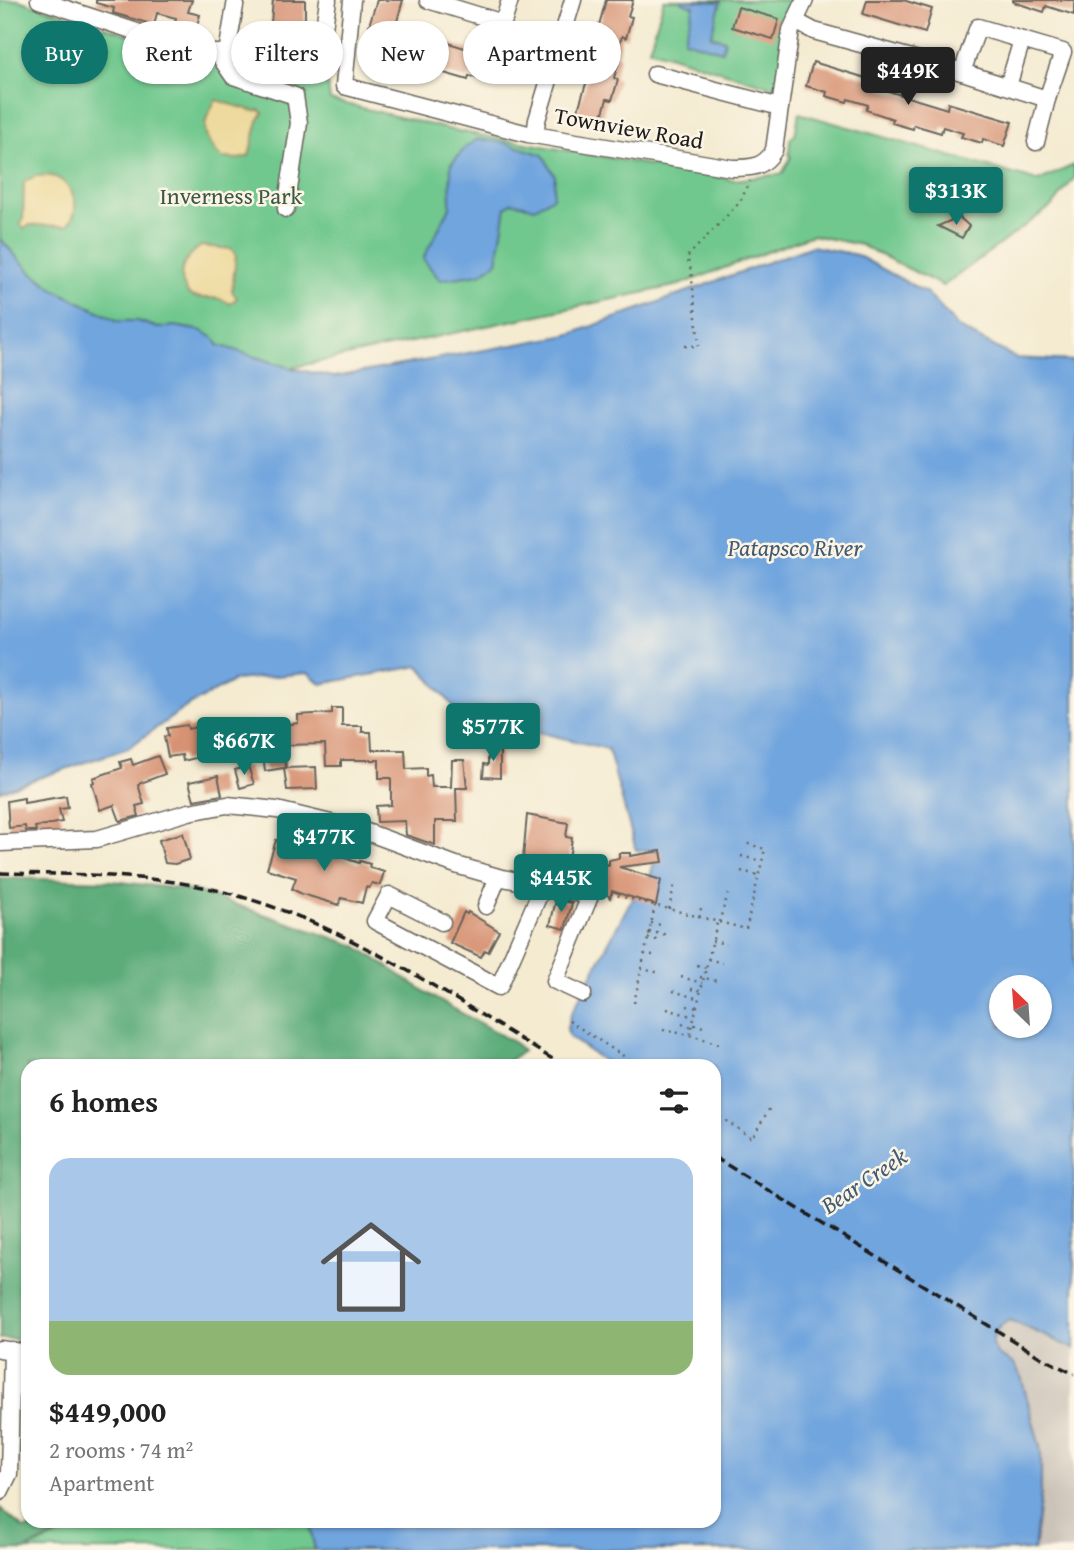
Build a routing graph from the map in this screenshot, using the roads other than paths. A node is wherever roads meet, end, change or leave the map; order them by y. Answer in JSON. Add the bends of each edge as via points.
{"nodes":[{"id":1,"x":39,"y":0,"type":"edge"},
{"id":2,"x":236,"y":0,"type":"edge"},
{"id":3,"x":328,"y":0,"type":"edge"},
{"id":4,"x":352,"y":0,"type":"edge"},
{"id":5,"x":428,"y":0,"type":"edge"},
{"id":6,"x":509,"y":0,"type":"edge"},
{"id":7,"x":573,"y":0,"type":"edge"},
{"id":8,"x":805,"y":0,"type":"edge"},
{"id":9,"x":797,"y":22,"type":"junction"},
{"id":10,"x":1022,"y":40,"type":"junction"},
{"id":11,"x":225,"y":53,"type":"junction"},
{"id":12,"x":962,"y":72,"type":"junction"},
{"id":13,"x":655,"y":74,"type":"dead end"},
{"id":14,"x":1007,"y":86,"type":"junction"},
{"id":15,"x":1047,"y":99,"type":"junction"},
{"id":16,"x":780,"y":107,"type":"junction"},
{"id":17,"x":535,"y":135,"type":"junction"},
{"id":18,"x":1036,"y":142,"type":"dead end"},
{"id":19,"x":286,"y":209,"type":"dead end"},
{"id":20,"x":0,"y":843,"type":"edge"},
{"id":21,"x":589,"y":862,"type":"dead end"},
{"id":22,"x":498,"y":877,"type":"junction"},
{"id":23,"x":542,"y":888,"type":"junction"},
{"id":24,"x":583,"y":894,"type":"junction"},
{"id":25,"x":486,"y":906,"type":"dead end"},
{"id":26,"x":442,"y":922,"type":"dead end"},
{"id":27,"x":583,"y":994,"type":"dead end"},
{"id":28,"x":13,"y":1351,"type":"edge"},
{"id":29,"x":0,"y":1492,"type":"edge"}],
"edges":[{"from":1,"to":11,"type":"street","via":[[202,53]]},
{"from":2,"to":11,"type":"street"},
{"from":3,"to":11,"type":"street","via":[[320,57],[312,63]]},
{"from":4,"to":17,"type":"street","name":"Townview Road","via":[[344,86]]},
{"from":5,"to":6,"type":"street","via":[[503,23]]},
{"from":7,"to":17,"type":"street"},
{"from":8,"to":9,"type":"street"},
{"from":9,"to":12,"type":"street","via":[[814,31]]},
{"from":9,"to":16,"type":"street"},
{"from":10,"to":12,"type":"street","via":[[978,27]]},
{"from":10,"to":14,"type":"street"},
{"from":10,"to":15,"type":"street","via":[[1063,52]]},
{"from":11,"to":19,"type":"street","via":[[222,60],[233,76],[295,96],[299,122]]},
{"from":12,"to":14,"type":"street"},
{"from":13,"to":16,"type":"street"},
{"from":14,"to":15,"type":"street"},
{"from":15,"to":18,"type":"street"},
{"from":16,"to":17,"type":"street","name":"Townview Road","via":[[774,150],[756,167],[732,168]]},
{"from":20,"to":22,"type":"street","via":[[97,839],[227,805],[277,810],[364,831]]},
{"from":21,"to":24,"type":"street"},
{"from":22,"to":23,"type":"street"},
{"from":22,"to":25,"type":"street"},
{"from":23,"to":24,"type":"street"},
{"from":23,"to":26,"type":"street","via":[[499,987],[375,922],[388,895]]},
{"from":24,"to":27,"type":"street","via":[[590,896],[555,981]]},
{"from":28,"to":29,"type":"street","via":[[9,1474]]}]}
